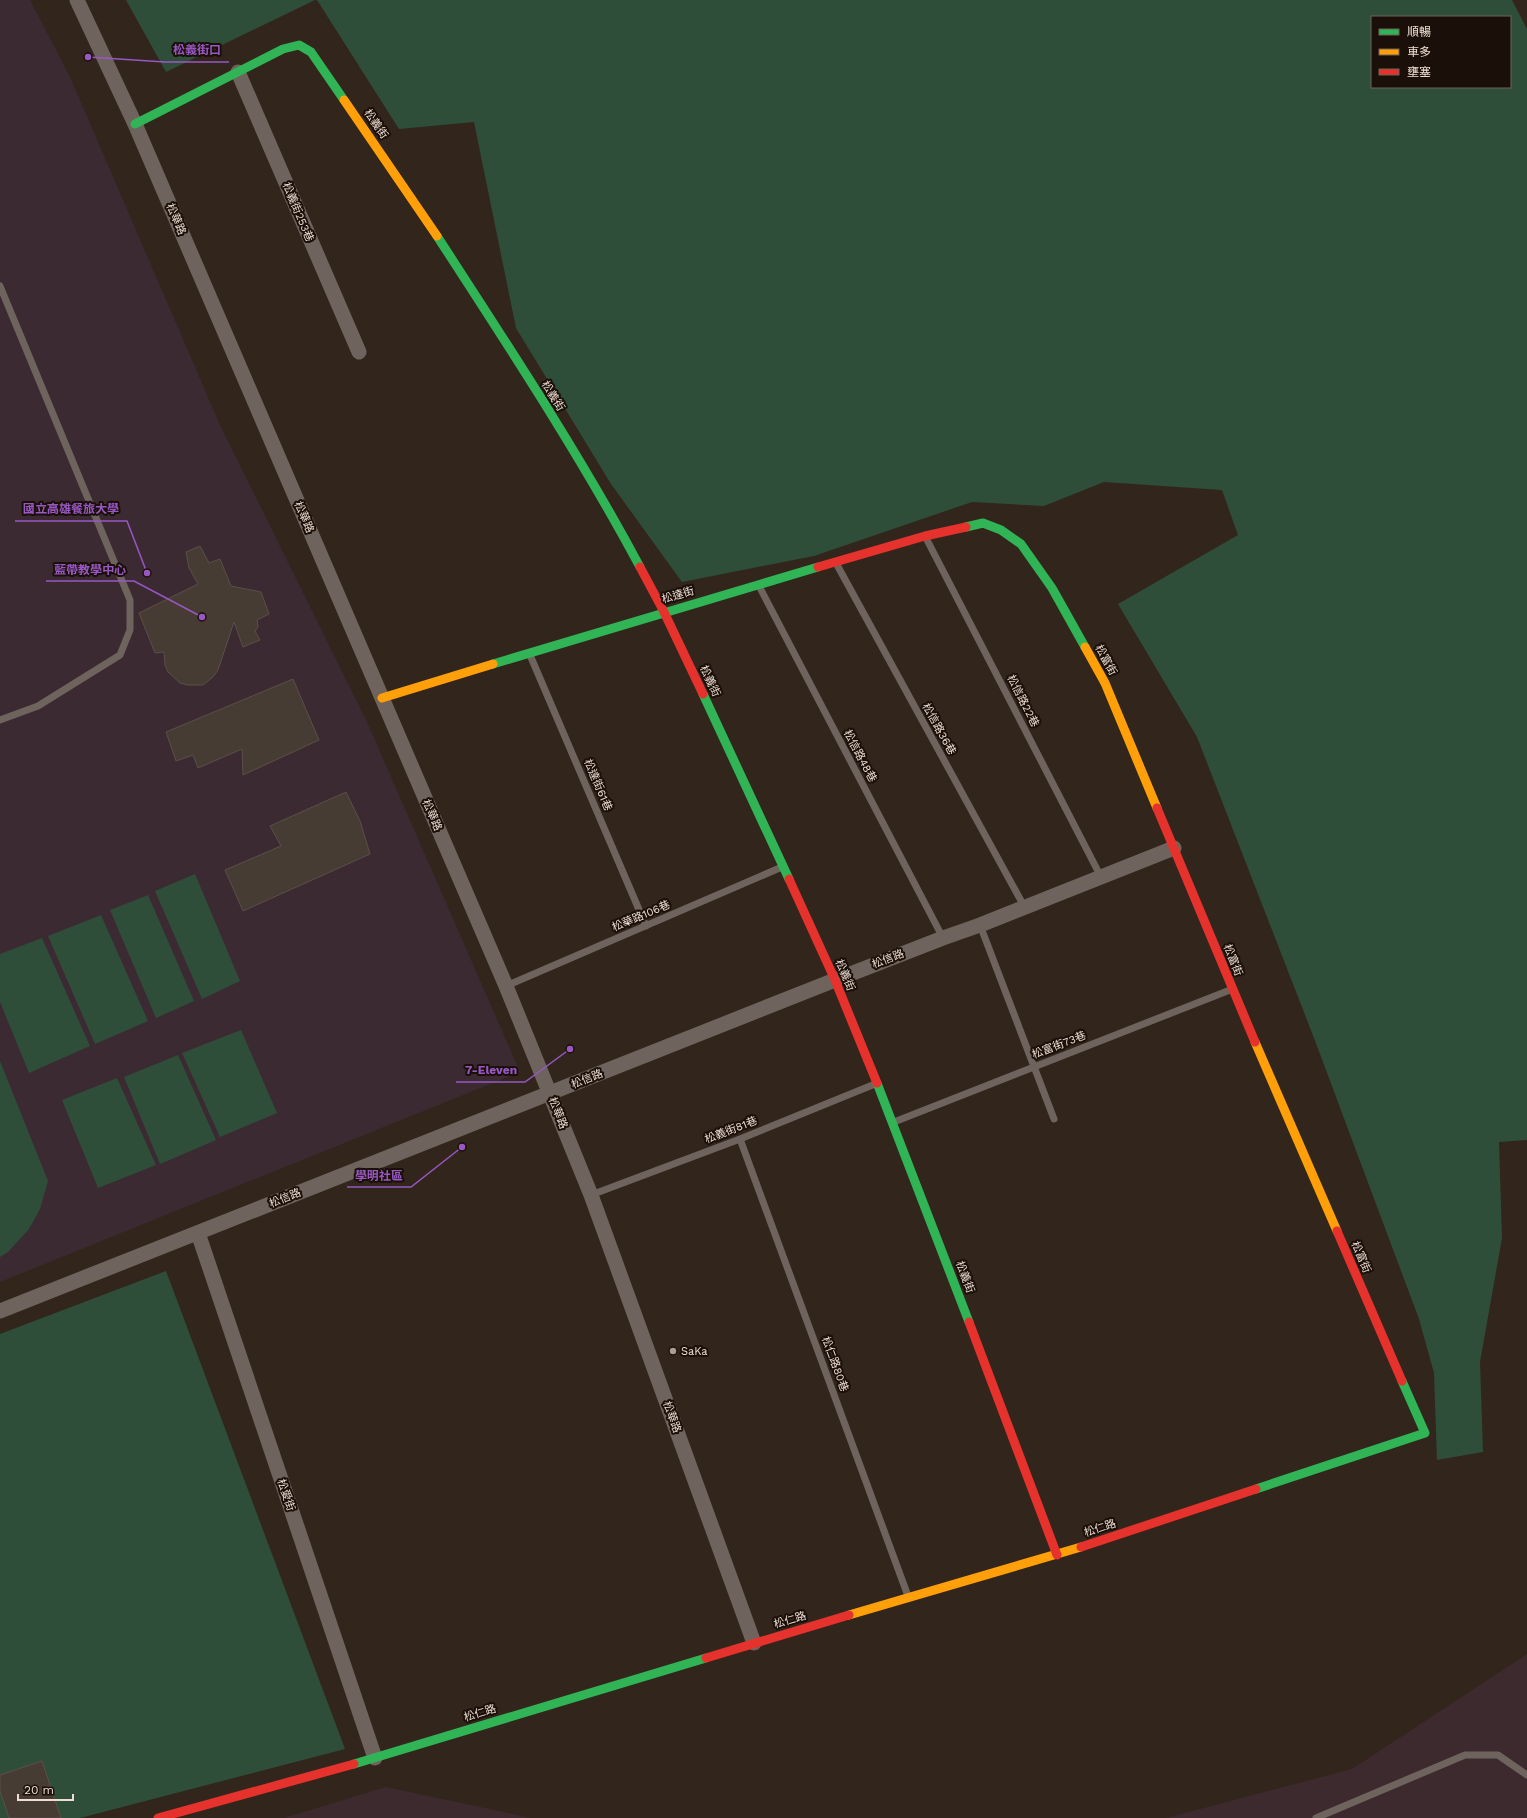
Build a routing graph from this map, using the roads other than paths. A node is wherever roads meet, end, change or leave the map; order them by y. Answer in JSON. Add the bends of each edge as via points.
{"nodes":[{"id":1,"x":77,"y":0,"type":"edge"},
{"id":2,"x":238,"y":72,"type":"junction"},
{"id":3,"x":135,"y":124,"type":"junction"},
{"id":4,"x":0,"y":286,"type":"edge"},
{"id":5,"x":359,"y":352,"type":"dead end"},
{"id":6,"x":983,"y":523,"type":"joint"},
{"id":7,"x":925,"y":536,"type":"junction"},
{"id":8,"x":834,"y":561,"type":"junction"},
{"id":9,"x":758,"y":584,"type":"junction"},
{"id":10,"x":664,"y":612,"type":"junction"},
{"id":11,"x":529,"y":653,"type":"junction"},
{"id":12,"x":382,"y":698,"type":"junction"},
{"id":13,"x":0,"y":720,"type":"edge"},
{"id":14,"x":1174,"y":848,"type":"junction"},
{"id":15,"x":784,"y":867,"type":"junction"},
{"id":16,"x":1101,"y":877,"type":"junction"},
{"id":17,"x":1025,"y":908,"type":"junction"},
{"id":18,"x":980,"y":925,"type":"junction"},
{"id":19,"x":646,"y":926,"type":"junction"},
{"id":20,"x":943,"y":938,"type":"junction"},
{"id":21,"x":835,"y":980,"type":"junction"},
{"id":22,"x":506,"y":986,"type":"junction"},
{"id":23,"x":1232,"y":989,"type":"junction"},
{"id":24,"x":1033,"y":1067,"type":"junction"},
{"id":25,"x":877,"y":1084,"type":"junction"},
{"id":26,"x":550,"y":1094,"type":"junction"},
{"id":27,"x":1054,"y":1119,"type":"dead end"},
{"id":28,"x":893,"y":1122,"type":"junction"},
{"id":29,"x":740,"y":1139,"type":"junction"},
{"id":30,"x":591,"y":1195,"type":"junction"},
{"id":31,"x":198,"y":1233,"type":"junction"},
{"id":32,"x":0,"y":1311,"type":"edge"},
{"id":33,"x":1424,"y":1433,"type":"joint"},
{"id":34,"x":1057,"y":1555,"type":"junction"},
{"id":35,"x":909,"y":1598,"type":"junction"},
{"id":36,"x":754,"y":1643,"type":"junction"},
{"id":37,"x":375,"y":1758,"type":"junction"},
{"id":38,"x":1527,"y":1775,"type":"edge"},
{"id":39,"x":158,"y":1818,"type":"edge"},
{"id":40,"x":1316,"y":1818,"type":"edge"}],
"edges":[{"from":1,"to":3,"type":"street","name":"松華路"},
{"from":2,"to":3,"type":"street","name":"松義街"},
{"from":2,"to":5,"type":"street","name":"松義街253巷"},
{"from":2,"to":10,"type":"street","name":"松義街","via":[[299,45],[311,52],[491,319],[609,509]]},
{"from":3,"to":12,"type":"street","name":"松華路"},
{"from":4,"to":13,"type":"lane","via":[[130,600],[130,630],[120,655],[38,706]]},
{"from":6,"to":7,"type":"street","name":"松達街"},
{"from":6,"to":14,"type":"street","name":"松富街","via":[[1001,530],[1021,544],[1052,588],[1106,683]]},
{"from":7,"to":8,"type":"street","name":"松達街"},
{"from":7,"to":16,"type":"lane","name":"松信路22巷"},
{"from":8,"to":9,"type":"street","name":"松達街"},
{"from":8,"to":17,"type":"lane","name":"松信路36巷"},
{"from":9,"to":10,"type":"street","name":"松達街"},
{"from":9,"to":20,"type":"lane","name":"松信路48巷"},
{"from":10,"to":11,"type":"street","name":"松達街"},
{"from":10,"to":15,"type":"street","name":"松義街"},
{"from":11,"to":12,"type":"street","name":"松達街"},
{"from":11,"to":19,"type":"lane","name":"松達街61巷"},
{"from":12,"to":22,"type":"street","name":"松華路"},
{"from":14,"to":16,"type":"street","name":"松信路"},
{"from":14,"to":23,"type":"street","name":"松富街"},
{"from":15,"to":19,"type":"lane","name":"松華路106巷"},
{"from":15,"to":21,"type":"street","name":"松義街"},
{"from":16,"to":17,"type":"street","name":"松信路"},
{"from":17,"to":18,"type":"street","name":"松信路"},
{"from":18,"to":20,"type":"street","name":"松信路"},
{"from":18,"to":24,"type":"lane"},
{"from":19,"to":22,"type":"lane","name":"松華路106巷"},
{"from":20,"to":21,"type":"street","name":"松信路"},
{"from":21,"to":25,"type":"street","name":"松義街"},
{"from":21,"to":26,"type":"street","name":"松信路"},
{"from":22,"to":26,"type":"street","name":"松華路"},
{"from":23,"to":24,"type":"lane","name":"松富街73巷"},
{"from":23,"to":33,"type":"street","name":"松富街"},
{"from":24,"to":27,"type":"lane"},
{"from":24,"to":28,"type":"lane","name":"松富街73巷"},
{"from":25,"to":28,"type":"street","name":"松義街"},
{"from":25,"to":29,"type":"lane","name":"松義街81巷"},
{"from":26,"to":30,"type":"street","name":"松華路"},
{"from":26,"to":31,"type":"street","name":"松信路"},
{"from":28,"to":34,"type":"street","name":"松義街"},
{"from":29,"to":30,"type":"lane","name":"松義街81巷"},
{"from":29,"to":35,"type":"lane","name":"松仁路80巷"},
{"from":30,"to":36,"type":"street","name":"松華路"},
{"from":31,"to":32,"type":"street","name":"松信路"},
{"from":31,"to":37,"type":"street","name":"松愛街"},
{"from":33,"to":34,"type":"street","name":"松仁路"},
{"from":34,"to":35,"type":"street","name":"松仁路"},
{"from":35,"to":36,"type":"street","name":"松仁路"},
{"from":36,"to":37,"type":"street","name":"松仁路"},
{"from":37,"to":39,"type":"street","name":"松仁路"},
{"from":38,"to":40,"type":"lane","via":[[1498,1756],[1465,1755]]}]}
